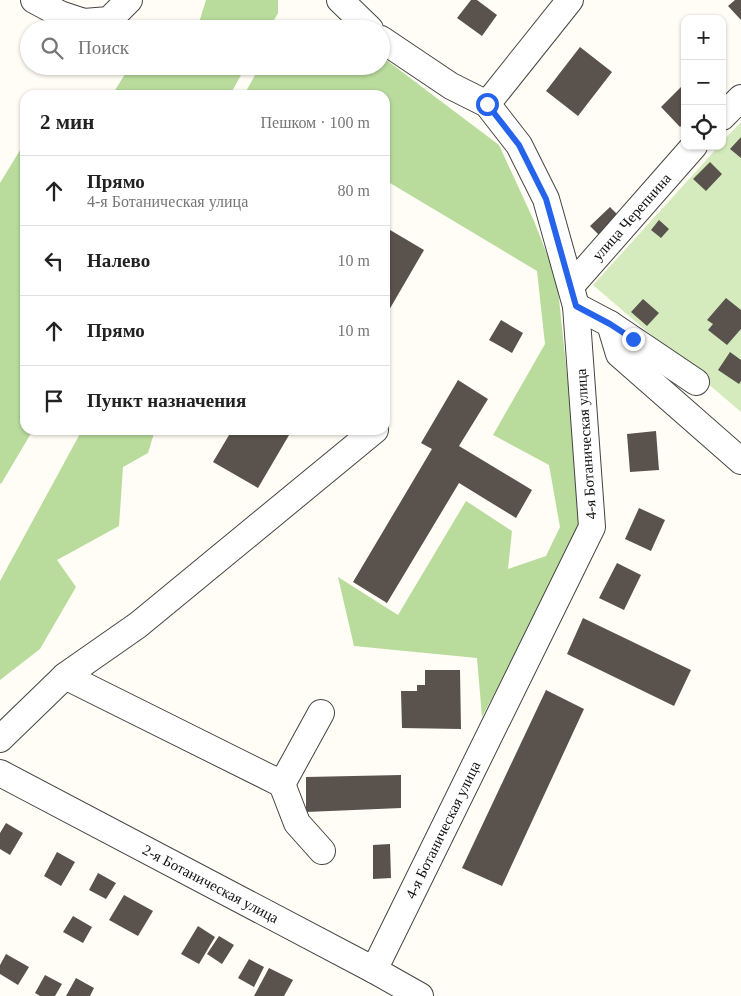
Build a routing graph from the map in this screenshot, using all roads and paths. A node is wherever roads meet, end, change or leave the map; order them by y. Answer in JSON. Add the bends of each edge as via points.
{"nodes":[{"id":1,"x":34,"y":0,"type":"edge"},
{"id":2,"x":129,"y":0,"type":"edge"},
{"id":3,"x":340,"y":0,"type":"edge"},
{"id":4,"x":570,"y":0,"type":"edge"},
{"id":5,"x":78,"y":20,"type":"edge"},
{"id":6,"x":109,"y":20,"type":"edge"},
{"id":7,"x":361,"y":20,"type":"edge"},
{"id":8,"x":390,"y":45,"type":"edge"},
{"id":9,"x":741,"y":98,"type":"edge"},
{"id":10,"x":487,"y":104,"type":"junction"},
{"id":11,"x":726,"y":113,"type":"edge"},
{"id":12,"x":691,"y":150,"type":"edge"},
{"id":13,"x":574,"y":296,"type":"junction"},
{"id":14,"x":610,"y":324,"type":"junction"},
{"id":15,"x":696,"y":382,"type":"dead end"},
{"id":16,"x":368,"y":435,"type":"edge"},
{"id":17,"x":741,"y":461,"type":"edge"},
{"id":18,"x":65,"y":676,"type":"junction"},
{"id":19,"x":322,"y":713,"type":"dead end"},
{"id":20,"x":0,"y":739,"type":"edge"},
{"id":21,"x":0,"y":773,"type":"edge"},
{"id":22,"x":282,"y":784,"type":"junction"},
{"id":23,"x":322,"y":851,"type":"dead end"},
{"id":24,"x":374,"y":970,"type":"junction"},
{"id":25,"x":420,"y":996,"type":"edge"}],
"edges":[{"from":1,"to":5,"type":"street"},
{"from":2,"to":6,"type":"street"},
{"from":3,"to":7,"type":"street"},
{"from":4,"to":10,"type":"street"},
{"from":8,"to":10,"type":"street","name":"4-я Ботаническая улица","via":[[451,86]]},
{"from":9,"to":11,"type":"street"},
{"from":10,"to":13,"type":"street","name":"4-я Ботаническая улица","via":[[519,145],[546,199]]},
{"from":12,"to":13,"type":"street","name":"улица Черепнина"},
{"from":13,"to":14,"type":"street"},
{"from":13,"to":24,"type":"street","name":"4-я Ботаническая улица","via":[[592,527]]},
{"from":14,"to":15,"type":"street"},
{"from":14,"to":17,"type":"street","via":[[619,354]]},
{"from":16,"to":18,"type":"street","via":[[138,625]]},
{"from":18,"to":20,"type":"street"},
{"from":18,"to":22,"type":"street"},
{"from":19,"to":22,"type":"street"},
{"from":21,"to":24,"type":"street","name":"2-я Ботаническая улица"},
{"from":22,"to":23,"type":"street","via":[[297,823]]},
{"from":24,"to":25,"type":"street","name":"2-я Ботаническая улица"}]}
